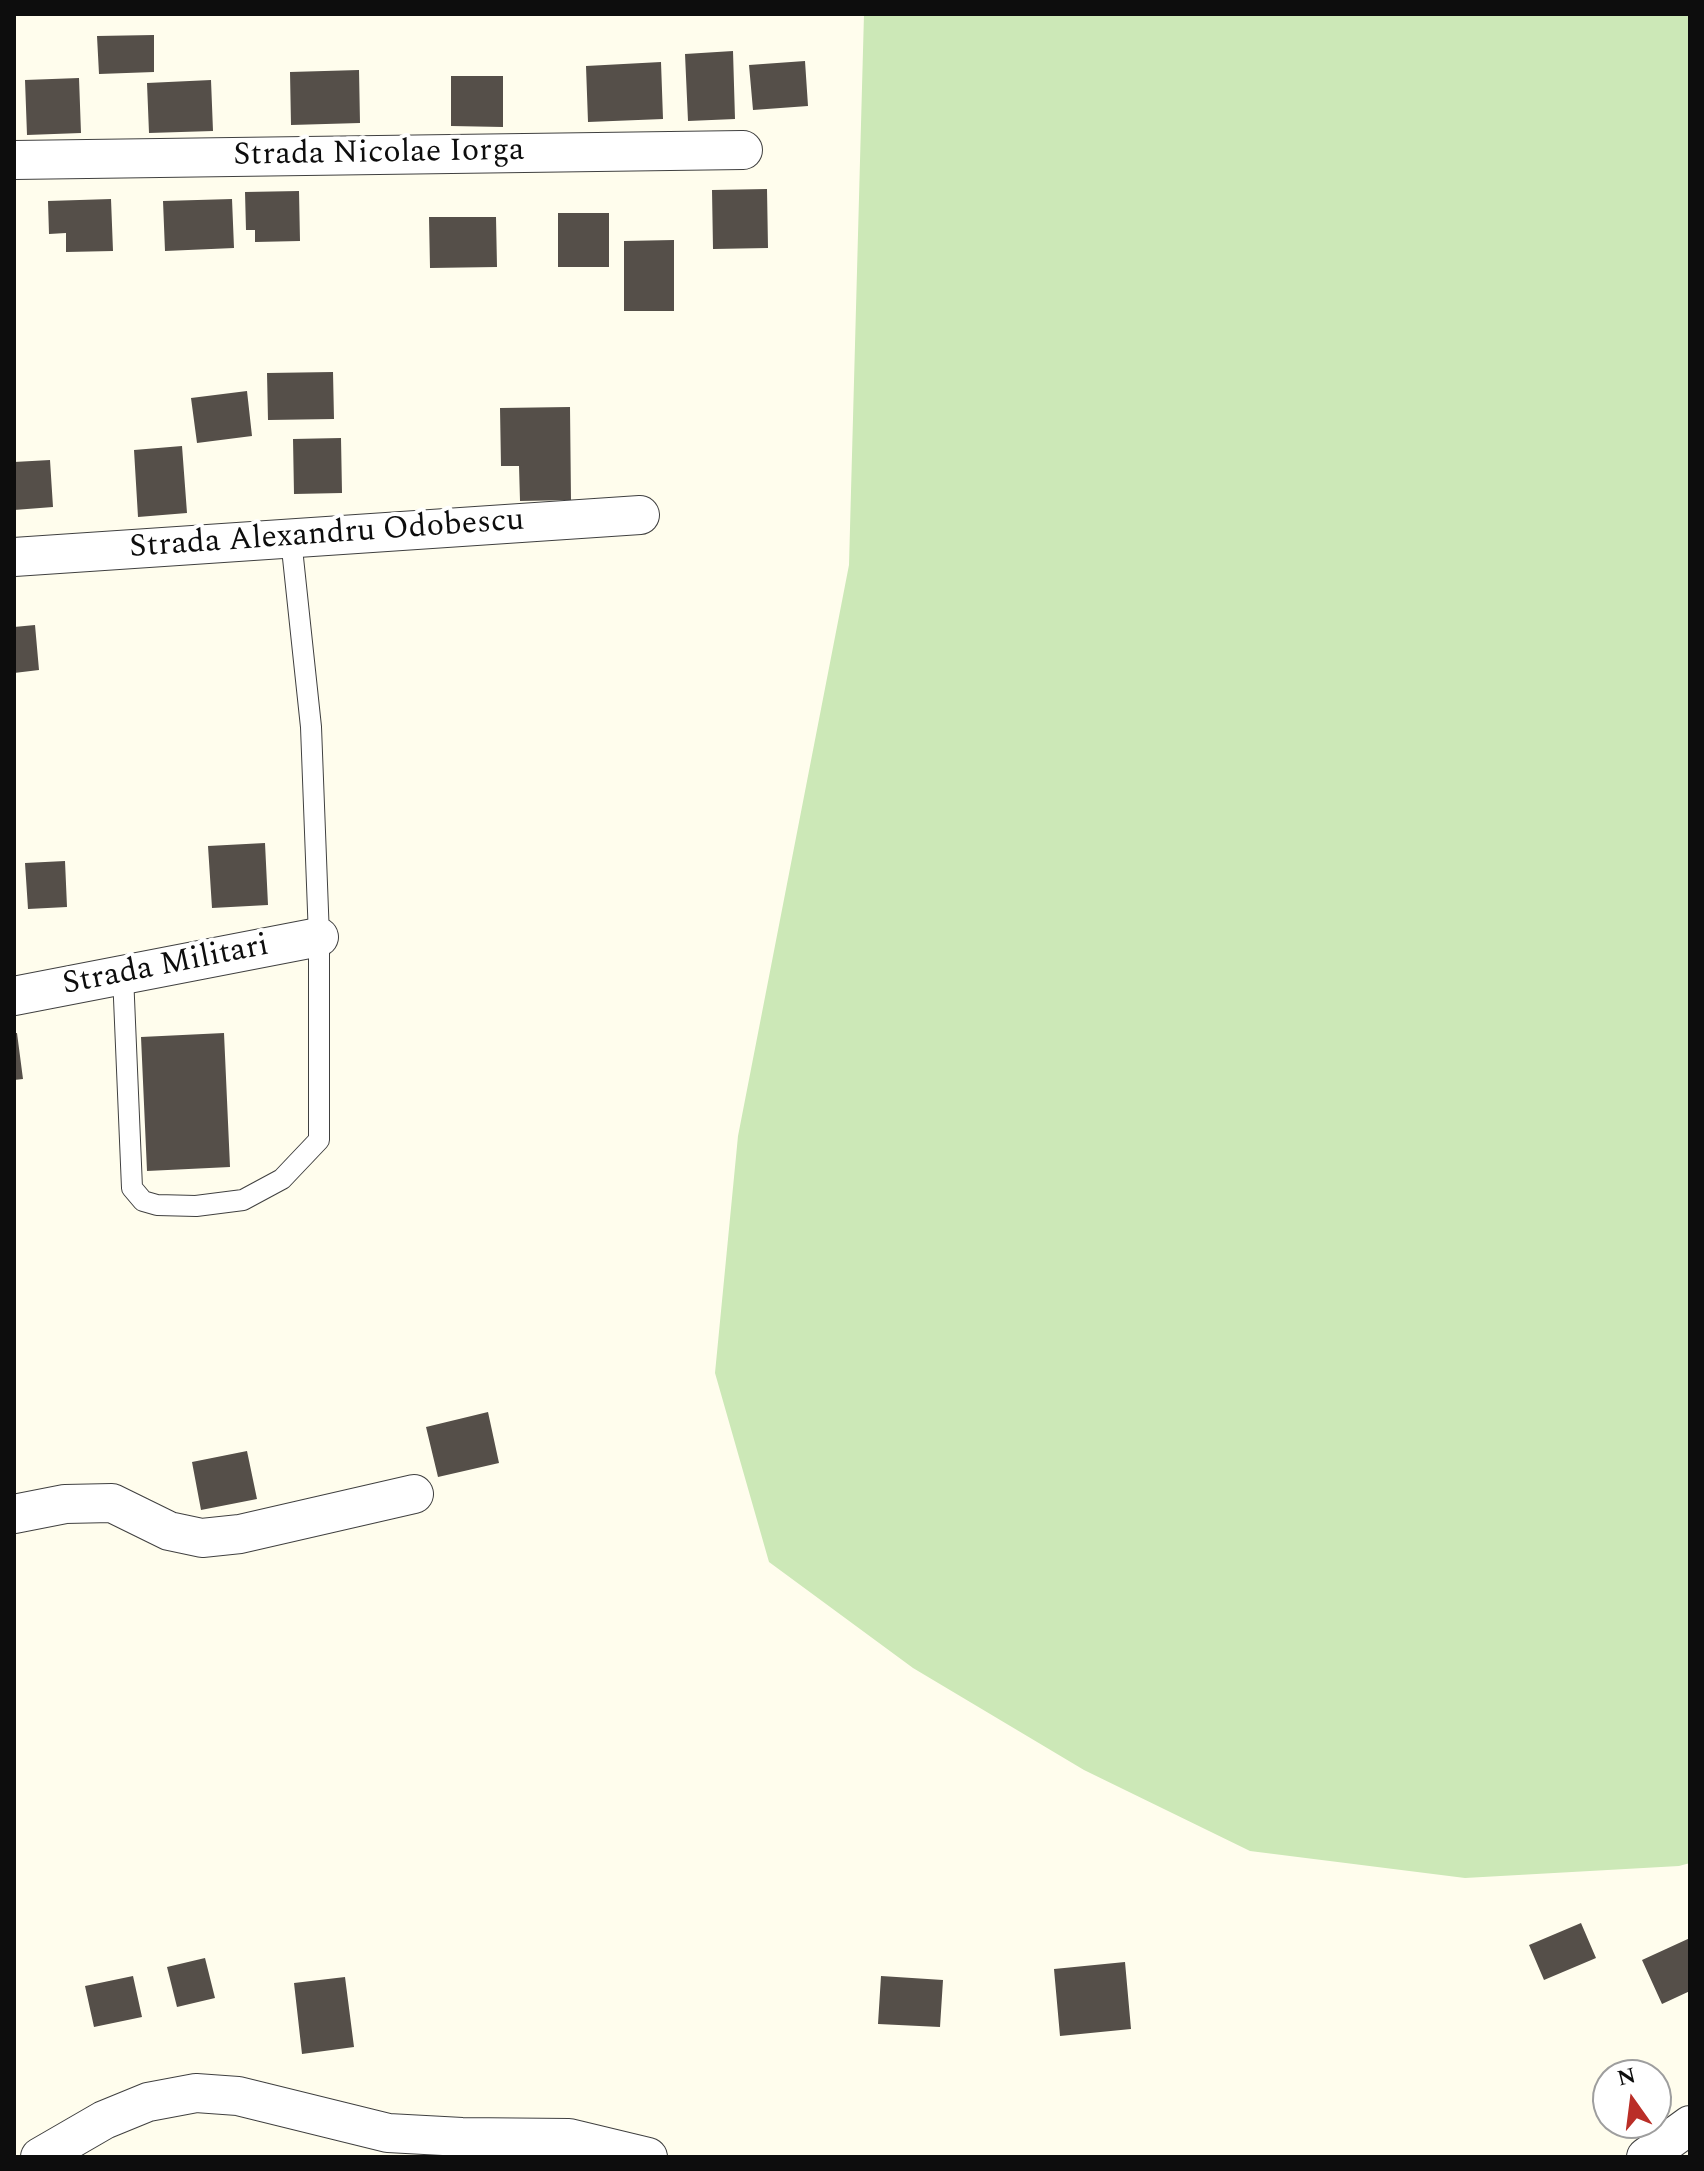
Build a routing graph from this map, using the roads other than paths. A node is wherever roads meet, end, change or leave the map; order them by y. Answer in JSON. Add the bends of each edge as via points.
{"nodes":[{"id":1,"x":743,"y":150,"type":"dead end"},
{"id":2,"x":14,"y":160,"type":"edge"},
{"id":3,"x":640,"y":515,"type":"dead end"},
{"id":4,"x":291,"y":539,"type":"junction"},
{"id":5,"x":14,"y":557,"type":"edge"},
{"id":6,"x":319,"y":937,"type":"junction"},
{"id":7,"x":123,"y":975,"type":"junction"},
{"id":8,"x":14,"y":996,"type":"edge"},
{"id":9,"x":414,"y":1494,"type":"dead end"},
{"id":10,"x":14,"y":1514,"type":"edge"},
{"id":11,"x":1690,"y":2125,"type":"edge"},
{"id":12,"x":40,"y":2157,"type":"edge"},
{"id":13,"x":648,"y":2157,"type":"edge"},
{"id":14,"x":1646,"y":2157,"type":"edge"}],
"edges":[{"from":1,"to":2,"type":"street","name":"Strada Nicolae Iorga"},
{"from":3,"to":4,"type":"street","name":"Strada Alexandru Odobescu"},
{"from":4,"to":5,"type":"street","name":"Strada Alexandru Odobescu"},
{"from":4,"to":6,"type":"lane","via":[[311,727]]},
{"from":6,"to":7,"type":"street","name":"Strada Militari"},
{"from":6,"to":7,"type":"lane","via":[[319,1140],[282,1179],[243,1200],[157,1205],[143,1201],[132,1188]]},
{"from":7,"to":8,"type":"street","name":"Strada Militari"},
{"from":9,"to":10,"type":"street","via":[[202,1538],[169,1531],[112,1503],[65,1504]]},
{"from":11,"to":14,"type":"street"},
{"from":12,"to":13,"type":"street","via":[[104,2120],[148,2102],[196,2093],[238,2096],[388,2133],[569,2138]]}]}
